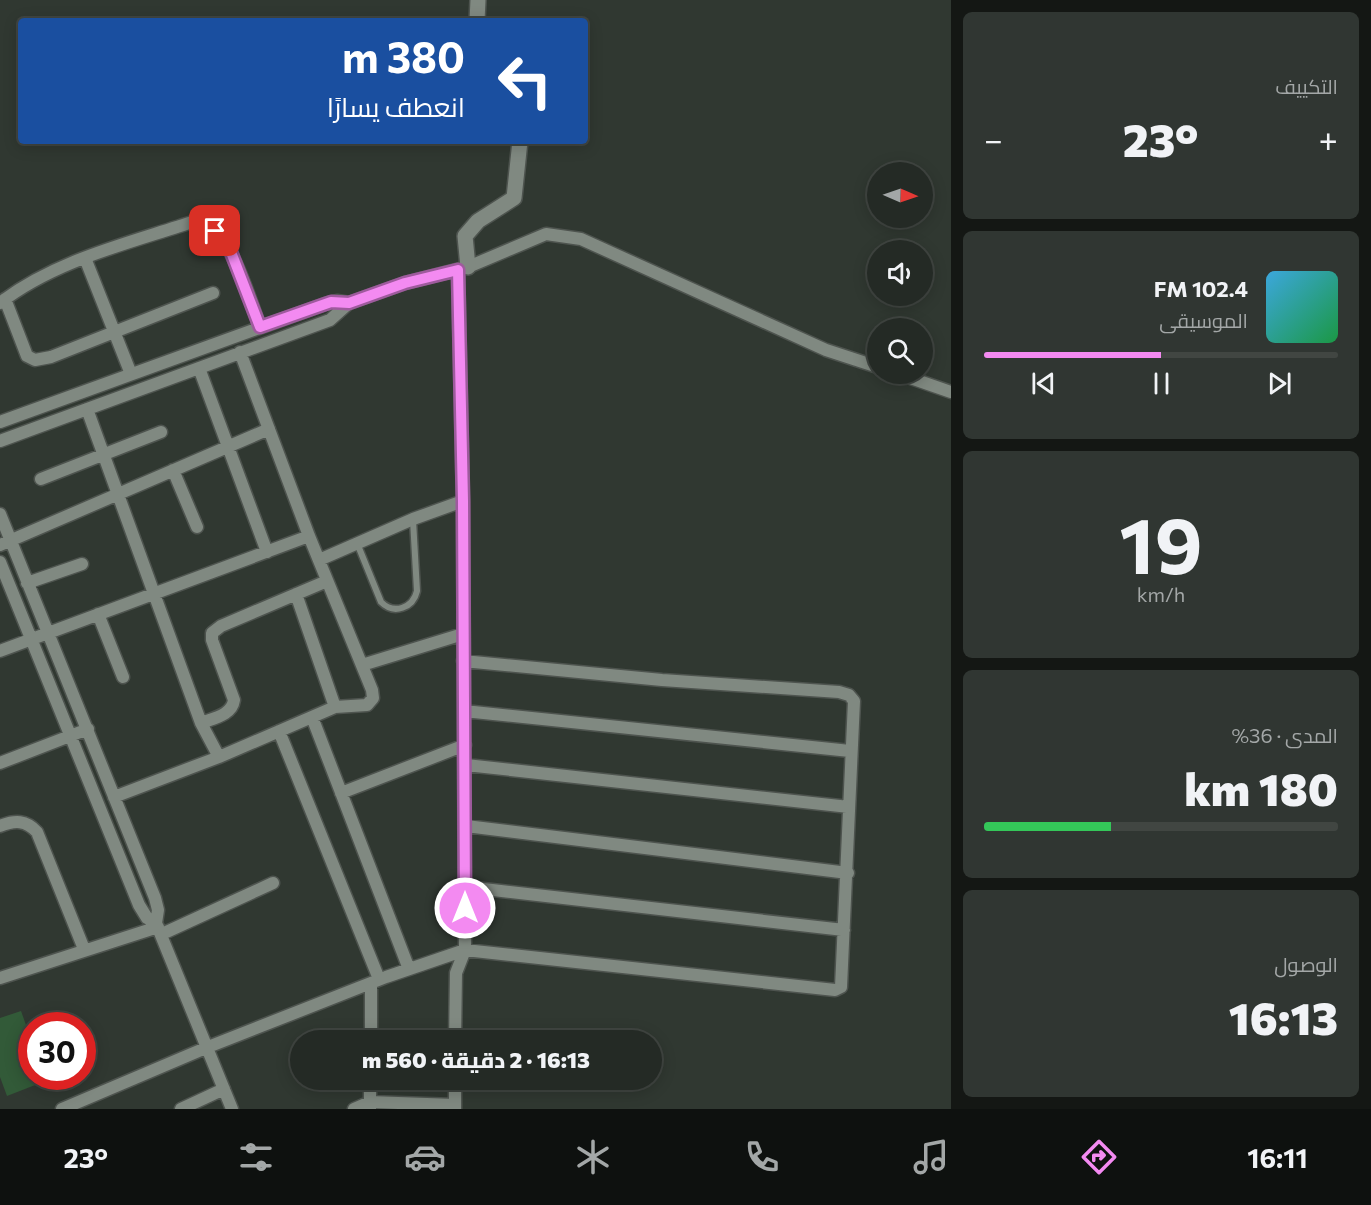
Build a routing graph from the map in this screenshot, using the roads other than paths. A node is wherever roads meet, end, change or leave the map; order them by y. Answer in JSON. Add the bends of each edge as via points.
{"nodes":[{"id":1,"x":478,"y":0,"type":"edge"},
{"id":2,"x":477,"y":18,"type":"edge"},
{"id":3,"x":520,"y":144,"type":"edge"},
{"id":4,"x":85,"y":258,"type":"junction"},
{"id":5,"x":463,"y":269,"type":"junction"},
{"id":6,"x":213,"y":293,"type":"dead end"},
{"id":7,"x":2,"y":301,"type":"edge"},
{"id":8,"x":349,"y":303,"type":"junction"},
{"id":9,"x":260,"y":327,"type":"junction"},
{"id":10,"x":114,"y":331,"type":"junction"},
{"id":11,"x":240,"y":352,"type":"junction"},
{"id":12,"x":867,"y":363,"type":"edge"},
{"id":13,"x":199,"y":368,"type":"junction"},
{"id":14,"x":131,"y":374,"type":"junction"},
{"id":15,"x":927,"y":384,"type":"edge"},
{"id":16,"x":951,"y":392,"type":"edge"},
{"id":17,"x":87,"y":409,"type":"junction"},
{"id":18,"x":1,"y":418,"type":"edge"},
{"id":19,"x":269,"y":429,"type":"junction"},
{"id":20,"x":161,"y":432,"type":"dead end"},
{"id":21,"x":0,"y":441,"type":"edge"},
{"id":22,"x":229,"y":446,"type":"junction"},
{"id":23,"x":105,"y":455,"type":"junction"},
{"id":24,"x":173,"y":470,"type":"junction"},
{"id":25,"x":41,"y":479,"type":"dead end"},
{"id":26,"x":119,"y":493,"type":"junction"},
{"id":27,"x":463,"y":501,"type":"junction"},
{"id":28,"x":0,"y":514,"type":"edge"},
{"id":29,"x":413,"y":519,"type":"junction"},
{"id":30,"x":197,"y":527,"type":"dead end"},
{"id":31,"x":309,"y":536,"type":"junction"},
{"id":32,"x":5,"y":543,"type":"edge"},
{"id":33,"x":357,"y":543,"type":"junction"},
{"id":34,"x":267,"y":552,"type":"junction"},
{"id":35,"x":319,"y":560,"type":"junction"},
{"id":36,"x":0,"y":562,"type":"edge"},
{"id":37,"x":82,"y":564,"type":"dead end"},
{"id":38,"x":327,"y":580,"type":"junction"},
{"id":39,"x":27,"y":583,"type":"junction"},
{"id":40,"x":155,"y":593,"type":"junction"},
{"id":41,"x":296,"y":594,"type":"junction"},
{"id":42,"x":98,"y":614,"type":"junction"},
{"id":43,"x":48,"y":633,"type":"junction"},
{"id":44,"x":463,"y":634,"type":"junction"},
{"id":45,"x":32,"y":639,"type":"junction"},
{"id":46,"x":0,"y":651,"type":"edge"},
{"id":47,"x":463,"y":661,"type":"junction"},
{"id":48,"x":362,"y":665,"type":"junction"},
{"id":49,"x":123,"y":677,"type":"dead end"},
{"id":50,"x":335,"y":707,"type":"junction"},
{"id":51,"x":464,"y":711,"type":"junction"},
{"id":52,"x":312,"y":717,"type":"junction"},
{"id":53,"x":201,"y":723,"type":"junction"},
{"id":54,"x":88,"y":729,"type":"junction"},
{"id":55,"x":279,"y":731,"type":"junction"},
{"id":56,"x":70,"y":736,"type":"junction"},
{"id":57,"x":465,"y":745,"type":"junction"},
{"id":58,"x":850,"y":751,"type":"junction"},
{"id":59,"x":219,"y":758,"type":"junction"},
{"id":60,"x":0,"y":763,"type":"edge"},
{"id":61,"x":466,"y":765,"type":"junction"},
{"id":62,"x":341,"y":793,"type":"junction"},
{"id":63,"x":114,"y":797,"type":"junction"},
{"id":64,"x":849,"y":807,"type":"junction"},
{"id":65,"x":0,"y":826,"type":"edge"},
{"id":66,"x":466,"y":826,"type":"junction"},
{"id":67,"x":848,"y":873,"type":"junction"},
{"id":68,"x":273,"y":883,"type":"dead end"},
{"id":69,"x":466,"y":887,"type":"junction"},
{"id":70,"x":159,"y":928,"type":"junction"},
{"id":71,"x":844,"y":930,"type":"junction"},
{"id":72,"x":84,"y":950,"type":"junction"},
{"id":73,"x":465,"y":950,"type":"junction"},
{"id":74,"x":409,"y":969,"type":"junction"},
{"id":75,"x":0,"y":978,"type":"edge"},
{"id":76,"x":375,"y":981,"type":"junction"},
{"id":77,"x":372,"y":1030,"type":"edge"},
{"id":78,"x":455,"y":1030,"type":"edge"},
{"id":79,"x":208,"y":1047,"type":"junction"},
{"id":80,"x":224,"y":1089,"type":"junction"},
{"id":81,"x":370,"y":1090,"type":"edge"},
{"id":82,"x":455,"y":1090,"type":"edge"},
{"id":83,"x":370,"y":1106,"type":"edge"},
{"id":84,"x":455,"y":1107,"type":"edge"},
{"id":85,"x":62,"y":1109,"type":"edge"},
{"id":86,"x":181,"y":1109,"type":"edge"},
{"id":87,"x":232,"y":1109,"type":"edge"},
{"id":88,"x":354,"y":1109,"type":"edge"}],
"edges":[{"from":1,"to":2,"type":"street"},
{"from":3,"to":5,"type":"street","via":[[514,198],[478,221],[465,236]]},
{"from":4,"to":7,"type":"street","via":[[29,283]]},
{"from":4,"to":9,"type":"street","via":[[203,221],[231,252]]},
{"from":4,"to":10,"type":"street"},
{"from":5,"to":8,"type":"street","via":[[405,283]]},
{"from":5,"to":12,"type":"street","via":[[546,234],[581,239],[826,350]]},
{"from":5,"to":27,"type":"street"},
{"from":6,"to":10,"type":"street"},
{"from":7,"to":10,"type":"street","via":[[27,356],[35,360]]},
{"from":8,"to":9,"type":"street","via":[[331,302]]},
{"from":8,"to":11,"type":"street","via":[[330,320]]},
{"from":9,"to":14,"type":"street"},
{"from":10,"to":14,"type":"street"},
{"from":11,"to":13,"type":"street"},
{"from":11,"to":19,"type":"street"},
{"from":13,"to":17,"type":"street"},
{"from":13,"to":22,"type":"street"},
{"from":14,"to":18,"type":"street"},
{"from":15,"to":16,"type":"street"},
{"from":17,"to":21,"type":"street"},
{"from":17,"to":23,"type":"street"},
{"from":19,"to":22,"type":"street"},
{"from":19,"to":31,"type":"street"},
{"from":20,"to":23,"type":"street"},
{"from":22,"to":24,"type":"street"},
{"from":22,"to":34,"type":"street"},
{"from":23,"to":25,"type":"street"},
{"from":23,"to":26,"type":"street"},
{"from":24,"to":26,"type":"street"},
{"from":24,"to":30,"type":"street"},
{"from":26,"to":32,"type":"street"},
{"from":26,"to":40,"type":"street"},
{"from":27,"to":29,"type":"street"},
{"from":27,"to":44,"type":"street"},
{"from":28,"to":32,"type":"street"},
{"from":29,"to":33,"type":"street"},
{"from":29,"to":33,"type":"lane","via":[[417,591],[410,606],[387,608],[381,602]]},
{"from":31,"to":34,"type":"street"},
{"from":31,"to":35,"type":"street"},
{"from":32,"to":39,"type":"street"},
{"from":33,"to":35,"type":"street"},
{"from":34,"to":40,"type":"street"},
{"from":35,"to":38,"type":"street"},
{"from":36,"to":45,"type":"street"},
{"from":37,"to":39,"type":"street"},
{"from":38,"to":41,"type":"street"},
{"from":38,"to":48,"type":"street"},
{"from":39,"to":43,"type":"street"},
{"from":40,"to":42,"type":"street"},
{"from":40,"to":53,"type":"street"},
{"from":41,"to":50,"type":"street"},
{"from":41,"to":53,"type":"street","via":[[212,633],[234,700],[228,712]]},
{"from":42,"to":43,"type":"street"},
{"from":42,"to":49,"type":"street"},
{"from":43,"to":45,"type":"street"},
{"from":43,"to":54,"type":"street"},
{"from":44,"to":47,"type":"street"},
{"from":44,"to":48,"type":"street"},
{"from":45,"to":46,"type":"street"},
{"from":45,"to":56,"type":"street"},
{"from":47,"to":51,"type":"street"},
{"from":47,"to":58,"type":"street","via":[[839,692],[854,701]]},
{"from":48,"to":50,"type":"street","via":[[373,698],[368,705]]},
{"from":50,"to":52,"type":"street"},
{"from":51,"to":57,"type":"street"},
{"from":51,"to":58,"type":"street"},
{"from":52,"to":55,"type":"street"},
{"from":52,"to":62,"type":"street"},
{"from":53,"to":59,"type":"street"},
{"from":54,"to":56,"type":"street"},
{"from":54,"to":63,"type":"street"},
{"from":55,"to":59,"type":"street"},
{"from":55,"to":76,"type":"street"},
{"from":56,"to":60,"type":"street"},
{"from":56,"to":70,"type":"street","via":[[139,906]]},
{"from":57,"to":61,"type":"street"},
{"from":57,"to":62,"type":"street"},
{"from":58,"to":64,"type":"street"},
{"from":59,"to":63,"type":"street"},
{"from":61,"to":64,"type":"street"},
{"from":61,"to":66,"type":"street"},
{"from":62,"to":74,"type":"street"},
{"from":63,"to":70,"type":"street","via":[[157,904]]},
{"from":64,"to":67,"type":"street"},
{"from":65,"to":72,"type":"street","via":[[18,821],[37,832]]},
{"from":66,"to":67,"type":"street"},
{"from":66,"to":69,"type":"street"},
{"from":67,"to":71,"type":"street"},
{"from":68,"to":70,"type":"street"},
{"from":69,"to":71,"type":"street"},
{"from":69,"to":73,"type":"street"},
{"from":70,"to":72,"type":"street"},
{"from":70,"to":79,"type":"street"},
{"from":71,"to":73,"type":"street","via":[[841,987],[835,990]]},
{"from":72,"to":75,"type":"street"},
{"from":73,"to":74,"type":"street"},
{"from":73,"to":78,"type":"street","via":[[456,973]]},
{"from":74,"to":76,"type":"street"},
{"from":76,"to":77,"type":"street"},
{"from":76,"to":79,"type":"street"},
{"from":79,"to":80,"type":"street"},
{"from":79,"to":85,"type":"street"},
{"from":80,"to":86,"type":"street"},
{"from":80,"to":87,"type":"street"},
{"from":81,"to":83,"type":"street"},
{"from":82,"to":84,"type":"street"},
{"from":83,"to":84,"type":"street"},
{"from":83,"to":88,"type":"street"}]}
